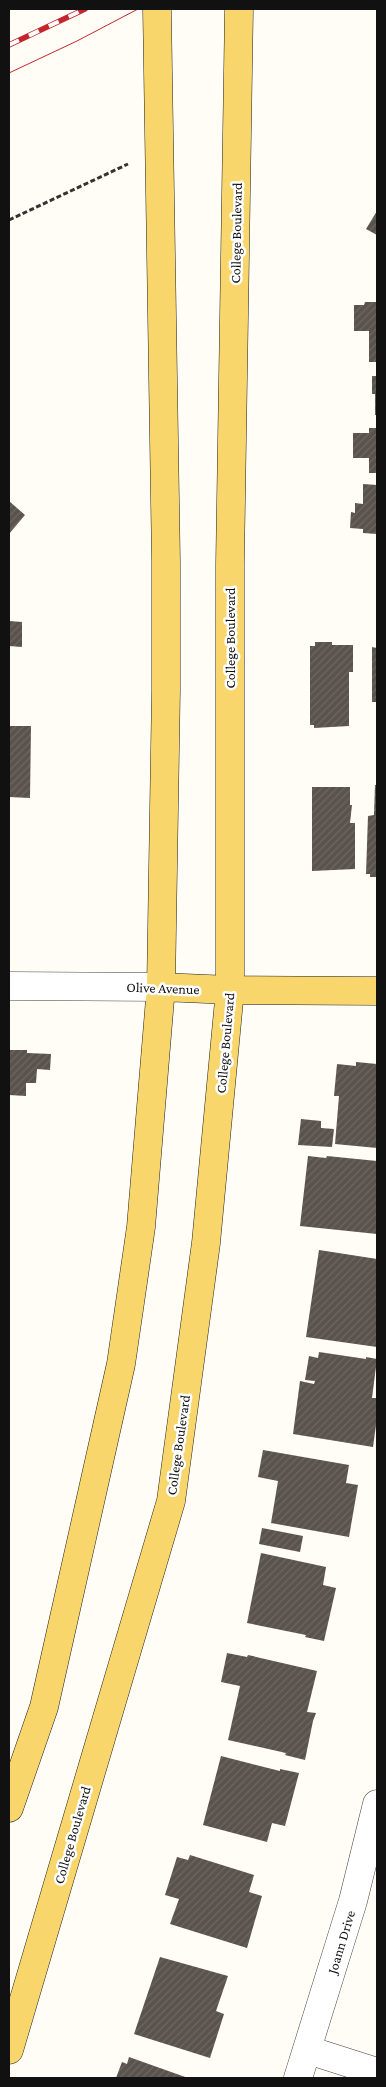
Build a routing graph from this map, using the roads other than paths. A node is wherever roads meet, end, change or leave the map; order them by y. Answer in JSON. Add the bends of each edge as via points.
{"nodes":[{"id":1,"x":157,"y":9,"type":"edge"},
{"id":2,"x":239,"y":9,"type":"edge"},
{"id":3,"x":9,"y":986,"type":"edge"},
{"id":4,"x":161,"y":987,"type":"junction"},
{"id":5,"x":230,"y":990,"type":"junction"},
{"id":6,"x":377,"y":990,"type":"edge"},
{"id":7,"x":377,"y":1804,"type":"edge"},
{"id":8,"x":9,"y":1808,"type":"edge"},
{"id":9,"x":9,"y":2050,"type":"edge"},
{"id":10,"x":308,"y":2050,"type":"junction"},
{"id":11,"x":377,"y":2072,"type":"edge"},
{"id":12,"x":298,"y":2078,"type":"edge"}],
"edges":[{"from":1,"to":4,"type":"main road","via":[[166,690]]},
{"from":2,"to":5,"type":"main road","name":"College Boulevard","via":[[230,563]]},
{"from":3,"to":4,"type":"street","name":"Olive Avenue"},
{"from":4,"to":5,"type":"main road","name":"Olive Avenue"},
{"from":4,"to":8,"type":"main road","via":[[141,1227],[121,1364],[44,1708]]},
{"from":5,"to":6,"type":"main road","name":"Olive Avenue"},
{"from":5,"to":9,"type":"main road","name":"College Boulevard","via":[[206,1243],[171,1501]]},
{"from":7,"to":10,"type":"street","name":"Joann Drive","via":[[354,1901]]},
{"from":10,"to":11,"type":"street"},
{"from":10,"to":12,"type":"street","name":"Joann Drive"}]}
